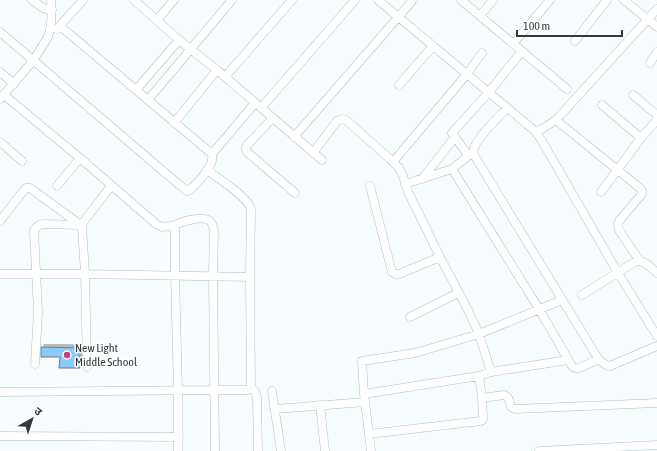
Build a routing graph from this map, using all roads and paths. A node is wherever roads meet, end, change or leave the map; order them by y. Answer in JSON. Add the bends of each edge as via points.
{"nodes":[{"id":1,"x":32,"y":0,"type":"edge"},
{"id":2,"x":51,"y":0,"type":"edge"},
{"id":3,"x":83,"y":0,"type":"edge"},
{"id":4,"x":134,"y":0,"type":"edge"},
{"id":5,"x":174,"y":0,"type":"edge"},
{"id":6,"x":232,"y":0,"type":"edge"},
{"id":7,"x":292,"y":0,"type":"edge"},
{"id":8,"x":355,"y":0,"type":"edge"},
{"id":9,"x":378,"y":0,"type":"edge"},
{"id":10,"x":413,"y":0,"type":"edge"},
{"id":11,"x":461,"y":0,"type":"edge"},
{"id":12,"x":493,"y":0,"type":"edge"},
{"id":13,"x":550,"y":0,"type":"edge"},
{"id":14,"x":607,"y":0,"type":"edge"},
{"id":15,"x":624,"y":0,"type":"edge"},
{"id":16,"x":657,"y":9,"type":"edge"},
{"id":17,"x":52,"y":10,"type":"junction"},
{"id":18,"x":480,"y":16,"type":"junction"},
{"id":19,"x":398,"y":17,"type":"junction"},
{"id":20,"x":157,"y":20,"type":"junction"},
{"id":21,"x":648,"y":20,"type":"junction"},
{"id":22,"x":60,"y":26,"type":"junction"},
{"id":23,"x":657,"y":27,"type":"edge"},
{"id":24,"x":0,"y":32,"type":"edge"},
{"id":25,"x":49,"y":33,"type":"junction"},
{"id":26,"x":179,"y":40,"type":"junction"},
{"id":27,"x":575,"y":41,"type":"dead end"},
{"id":28,"x":513,"y":44,"type":"junction"},
{"id":29,"x":433,"y":46,"type":"junction"},
{"id":30,"x":191,"y":49,"type":"junction"},
{"id":31,"x":522,"y":52,"type":"junction"},
{"id":32,"x":657,"y":52,"type":"edge"},
{"id":33,"x":482,"y":53,"type":"dead end"},
{"id":34,"x":33,"y":61,"type":"junction"},
{"id":35,"x":650,"y":63,"type":"dead end"},
{"id":36,"x":217,"y":70,"type":"junction"},
{"id":37,"x":0,"y":72,"type":"edge"},
{"id":38,"x":467,"y":74,"type":"junction"},
{"id":39,"x":225,"y":77,"type":"junction"},
{"id":40,"x":14,"y":84,"type":"junction"},
{"id":41,"x":399,"y":85,"type":"dead end"},
{"id":42,"x":567,"y":89,"type":"dead end"},
{"id":43,"x":136,"y":90,"type":"junction"},
{"id":44,"x":489,"y":92,"type":"junction"},
{"id":45,"x":633,"y":95,"type":"dead end"},
{"id":46,"x":2,"y":97,"type":"edge"},
{"id":47,"x":148,"y":100,"type":"junction"},
{"id":48,"x":258,"y":105,"type":"junction"},
{"id":49,"x":602,"y":105,"type":"dead end"},
{"id":50,"x":507,"y":108,"type":"junction"},
{"id":51,"x":657,"y":115,"type":"edge"},
{"id":52,"x":272,"y":118,"type":"junction"},
{"id":53,"x":556,"y":120,"type":"junction"},
{"id":54,"x":657,"y":120,"type":"edge"},
{"id":55,"x":174,"y":123,"type":"junction"},
{"id":56,"x":535,"y":131,"type":"junction"},
{"id":57,"x":294,"y":137,"type":"junction"},
{"id":58,"x":455,"y":137,"type":"junction"},
{"id":59,"x":641,"y":138,"type":"junction"},
{"id":60,"x":0,"y":142,"type":"edge"},
{"id":61,"x":313,"y":153,"type":"junction"},
{"id":62,"x":471,"y":153,"type":"junction"},
{"id":63,"x":212,"y":154,"type":"junction"},
{"id":64,"x":80,"y":158,"type":"junction"},
{"id":65,"x":22,"y":160,"type":"dead end"},
{"id":66,"x":322,"y":160,"type":"dead end"},
{"id":67,"x":393,"y":162,"type":"junction"},
{"id":68,"x":452,"y":169,"type":"junction"},
{"id":69,"x":207,"y":170,"type":"junction"},
{"id":70,"x":619,"y":170,"type":"junction"},
{"id":71,"x":421,"y":179,"type":"junction"},
{"id":72,"x":405,"y":184,"type":"junction"},
{"id":73,"x":57,"y":186,"type":"dead end"},
{"id":74,"x":111,"y":186,"type":"junction"},
{"id":75,"x":370,"y":186,"type":"dead end"},
{"id":76,"x":601,"y":192,"type":"dead end"},
{"id":77,"x":295,"y":193,"type":"dead end"},
{"id":78,"x":0,"y":221,"type":"edge"},
{"id":79,"x":81,"y":225,"type":"junction"},
{"id":80,"x":173,"y":226,"type":"junction"},
{"id":81,"x":440,"y":257,"type":"junction"},
{"id":82,"x":639,"y":260,"type":"junction"},
{"id":83,"x":618,"y":273,"type":"junction"},
{"id":84,"x":657,"y":273,"type":"edge"},
{"id":85,"x":0,"y":274,"type":"edge"},
{"id":86,"x":85,"y":274,"type":"junction"},
{"id":87,"x":36,"y":275,"type":"junction"},
{"id":88,"x":175,"y":276,"type":"junction"},
{"id":89,"x":213,"y":276,"type":"junction"},
{"id":90,"x":250,"y":277,"type":"junction"},
{"id":91,"x":458,"y":293,"type":"junction"},
{"id":92,"x":582,"y":295,"type":"dead end"},
{"id":93,"x":562,"y":300,"type":"junction"},
{"id":94,"x":539,"y":309,"type":"junction"},
{"id":95,"x":410,"y":317,"type":"dead end"},
{"id":96,"x":479,"y":334,"type":"junction"},
{"id":97,"x":657,"y":336,"type":"edge"},
{"id":98,"x":657,"y":346,"type":"edge"},
{"id":99,"x":568,"y":360,"type":"junction"},
{"id":100,"x":599,"y":360,"type":"junction"},
{"id":101,"x":36,"y":364,"type":"dead end"},
{"id":102,"x":87,"y":367,"type":"dead end"},
{"id":103,"x":491,"y":372,"type":"junction"},
{"id":104,"x":479,"y":376,"type":"junction"},
{"id":105,"x":251,"y":388,"type":"junction"},
{"id":106,"x":178,"y":390,"type":"junction"},
{"id":107,"x":214,"y":390,"type":"junction"},
{"id":108,"x":272,"y":391,"type":"dead end"},
{"id":109,"x":0,"y":392,"type":"edge"},
{"id":110,"x":365,"y":398,"type":"junction"},
{"id":111,"x":482,"y":398,"type":"junction"},
{"id":112,"x":657,"y":403,"type":"edge"},
{"id":113,"x":320,"y":405,"type":"junction"},
{"id":114,"x":275,"y":409,"type":"junction"},
{"id":115,"x":369,"y":434,"type":"junction"},
{"id":116,"x":0,"y":436,"type":"edge"},
{"id":117,"x":179,"y":437,"type":"junction"},
{"id":118,"x":657,"y":445,"type":"edge"},
{"id":119,"x":615,"y":449,"type":"edge"},
{"id":120,"x":178,"y":451,"type":"edge"},
{"id":121,"x":215,"y":451,"type":"edge"},
{"id":122,"x":258,"y":451,"type":"edge"},
{"id":123,"x":281,"y":451,"type":"edge"},
{"id":124,"x":325,"y":451,"type":"edge"},
{"id":125,"x":370,"y":451,"type":"edge"},
{"id":126,"x":539,"y":451,"type":"edge"}],
"edges":[{"from":1,"to":17,"type":"street","via":[[43,8]]},
{"from":2,"to":17,"type":"street"},
{"from":3,"to":22,"type":"street"},
{"from":4,"to":20,"type":"street"},
{"from":5,"to":20,"type":"street"},
{"from":6,"to":30,"type":"street"},
{"from":7,"to":39,"type":"street"},
{"from":8,"to":48,"type":"street"},
{"from":9,"to":19,"type":"street"},
{"from":10,"to":19,"type":"street"},
{"from":11,"to":18,"type":"street"},
{"from":12,"to":18,"type":"street"},
{"from":13,"to":28,"type":"street"},
{"from":14,"to":27,"type":"street"},
{"from":15,"to":21,"type":"street"},
{"from":16,"to":21,"type":"street"},
{"from":17,"to":25,"type":"street"},
{"from":18,"to":28,"type":"street"},
{"from":19,"to":29,"type":"street"},
{"from":19,"to":57,"type":"street"},
{"from":20,"to":26,"type":"street"},
{"from":21,"to":23,"type":"street"},
{"from":21,"to":53,"type":"street"},
{"from":22,"to":25,"type":"street"},
{"from":22,"to":43,"type":"street"},
{"from":24,"to":34,"type":"street"},
{"from":25,"to":34,"type":"street"},
{"from":26,"to":30,"type":"street"},
{"from":26,"to":43,"type":"street"},
{"from":28,"to":31,"type":"street"},
{"from":29,"to":38,"type":"street"},
{"from":29,"to":41,"type":"street"},
{"from":30,"to":36,"type":"street"},
{"from":30,"to":47,"type":"street"},
{"from":31,"to":42,"type":"street"},
{"from":31,"to":44,"type":"street"},
{"from":32,"to":35,"type":"street"},
{"from":33,"to":38,"type":"street"},
{"from":34,"to":40,"type":"street"},
{"from":34,"to":69,"type":"street","via":[[185,190],[190,190]]},
{"from":36,"to":39,"type":"street"},
{"from":36,"to":55,"type":"street"},
{"from":37,"to":40,"type":"street"},
{"from":38,"to":44,"type":"street"},
{"from":38,"to":67,"type":"street"},
{"from":39,"to":48,"type":"street"},
{"from":40,"to":46,"type":"street"},
{"from":43,"to":47,"type":"street"},
{"from":44,"to":50,"type":"street"},
{"from":44,"to":58,"type":"street","via":[[452,133]]},
{"from":45,"to":51,"type":"street"},
{"from":46,"to":64,"type":"street"},
{"from":47,"to":55,"type":"street"},
{"from":48,"to":52,"type":"street"},
{"from":48,"to":63,"type":"street"},
{"from":49,"to":59,"type":"street"},
{"from":50,"to":56,"type":"street"},
{"from":50,"to":62,"type":"street","via":[[480,137]]},
{"from":52,"to":57,"type":"street"},
{"from":52,"to":77,"type":"street","via":[[246,146],[246,150]]},
{"from":53,"to":56,"type":"street"},
{"from":53,"to":70,"type":"street"},
{"from":54,"to":59,"type":"street"},
{"from":55,"to":63,"type":"street"},
{"from":56,"to":83,"type":"street"},
{"from":57,"to":61,"type":"street"},
{"from":58,"to":62,"type":"street"},
{"from":58,"to":71,"type":"street"},
{"from":59,"to":70,"type":"street"},
{"from":60,"to":65,"type":"street"},
{"from":61,"to":66,"type":"street"},
{"from":61,"to":67,"type":"street","via":[[337,121],[342,119]]},
{"from":62,"to":68,"type":"street"},
{"from":62,"to":93,"type":"street"},
{"from":63,"to":69,"type":"street","via":[[212,164]]},
{"from":64,"to":73,"type":"street"},
{"from":64,"to":74,"type":"street"},
{"from":67,"to":72,"type":"street","via":[[399,168]]},
{"from":68,"to":71,"type":"street"},
{"from":68,"to":94,"type":"street"},
{"from":69,"to":90,"type":"street","via":[[242,196],[250,206]]},
{"from":70,"to":76,"type":"street"},
{"from":70,"to":82,"type":"street","via":[[642,192],[618,224],[619,230]]},
{"from":71,"to":72,"type":"street"},
{"from":72,"to":81,"type":"street"},
{"from":74,"to":79,"type":"street"},
{"from":74,"to":80,"type":"street","via":[[159,226]]},
{"from":75,"to":81,"type":"street","via":[[392,272],[399,274]]},
{"from":78,"to":79,"type":"street","via":[[24,190],[30,188]]},
{"from":79,"to":86,"type":"street"},
{"from":79,"to":87,"type":"street","via":[[43,224],[35,228]]},
{"from":80,"to":88,"type":"street","via":[[176,231]]},
{"from":80,"to":89,"type":"street","via":[[197,220],[212,223]]},
{"from":81,"to":91,"type":"street"},
{"from":82,"to":83,"type":"street"},
{"from":82,"to":84,"type":"street"},
{"from":83,"to":92,"type":"street"},
{"from":83,"to":97,"type":"street"},
{"from":85,"to":87,"type":"street"},
{"from":86,"to":87,"type":"street"},
{"from":86,"to":88,"type":"street"},
{"from":86,"to":102,"type":"street"},
{"from":87,"to":101,"type":"street"},
{"from":88,"to":89,"type":"street"},
{"from":88,"to":106,"type":"street"},
{"from":89,"to":90,"type":"street"},
{"from":89,"to":107,"type":"street"},
{"from":90,"to":105,"type":"street"},
{"from":91,"to":95,"type":"street"},
{"from":91,"to":96,"type":"street"},
{"from":93,"to":94,"type":"street"},
{"from":93,"to":100,"type":"street"},
{"from":94,"to":96,"type":"street"},
{"from":94,"to":99,"type":"street"},
{"from":96,"to":103,"type":"street"},
{"from":96,"to":110,"type":"street","via":[[415,353],[362,361]]},
{"from":98,"to":100,"type":"street","via":[[610,366]]},
{"from":99,"to":100,"type":"street","via":[[574,368]]},
{"from":99,"to":103,"type":"street"},
{"from":103,"to":104,"type":"street"},
{"from":104,"to":110,"type":"street"},
{"from":104,"to":111,"type":"street"},
{"from":105,"to":107,"type":"street"},
{"from":105,"to":122,"type":"street","via":[[257,397]]},
{"from":106,"to":107,"type":"street"},
{"from":106,"to":109,"type":"street"},
{"from":106,"to":117,"type":"street"},
{"from":107,"to":121,"type":"street"},
{"from":108,"to":114,"type":"street"},
{"from":110,"to":113,"type":"street"},
{"from":110,"to":115,"type":"street"},
{"from":111,"to":112,"type":"street","via":[[504,395],[515,409]]},
{"from":111,"to":115,"type":"street","via":[[481,421]]},
{"from":113,"to":114,"type":"street"},
{"from":113,"to":124,"type":"street"},
{"from":114,"to":123,"type":"street"},
{"from":115,"to":125,"type":"street"},
{"from":116,"to":117,"type":"street"},
{"from":117,"to":120,"type":"street"},
{"from":118,"to":119,"type":"street"},
{"from":119,"to":126,"type":"street"}]}
